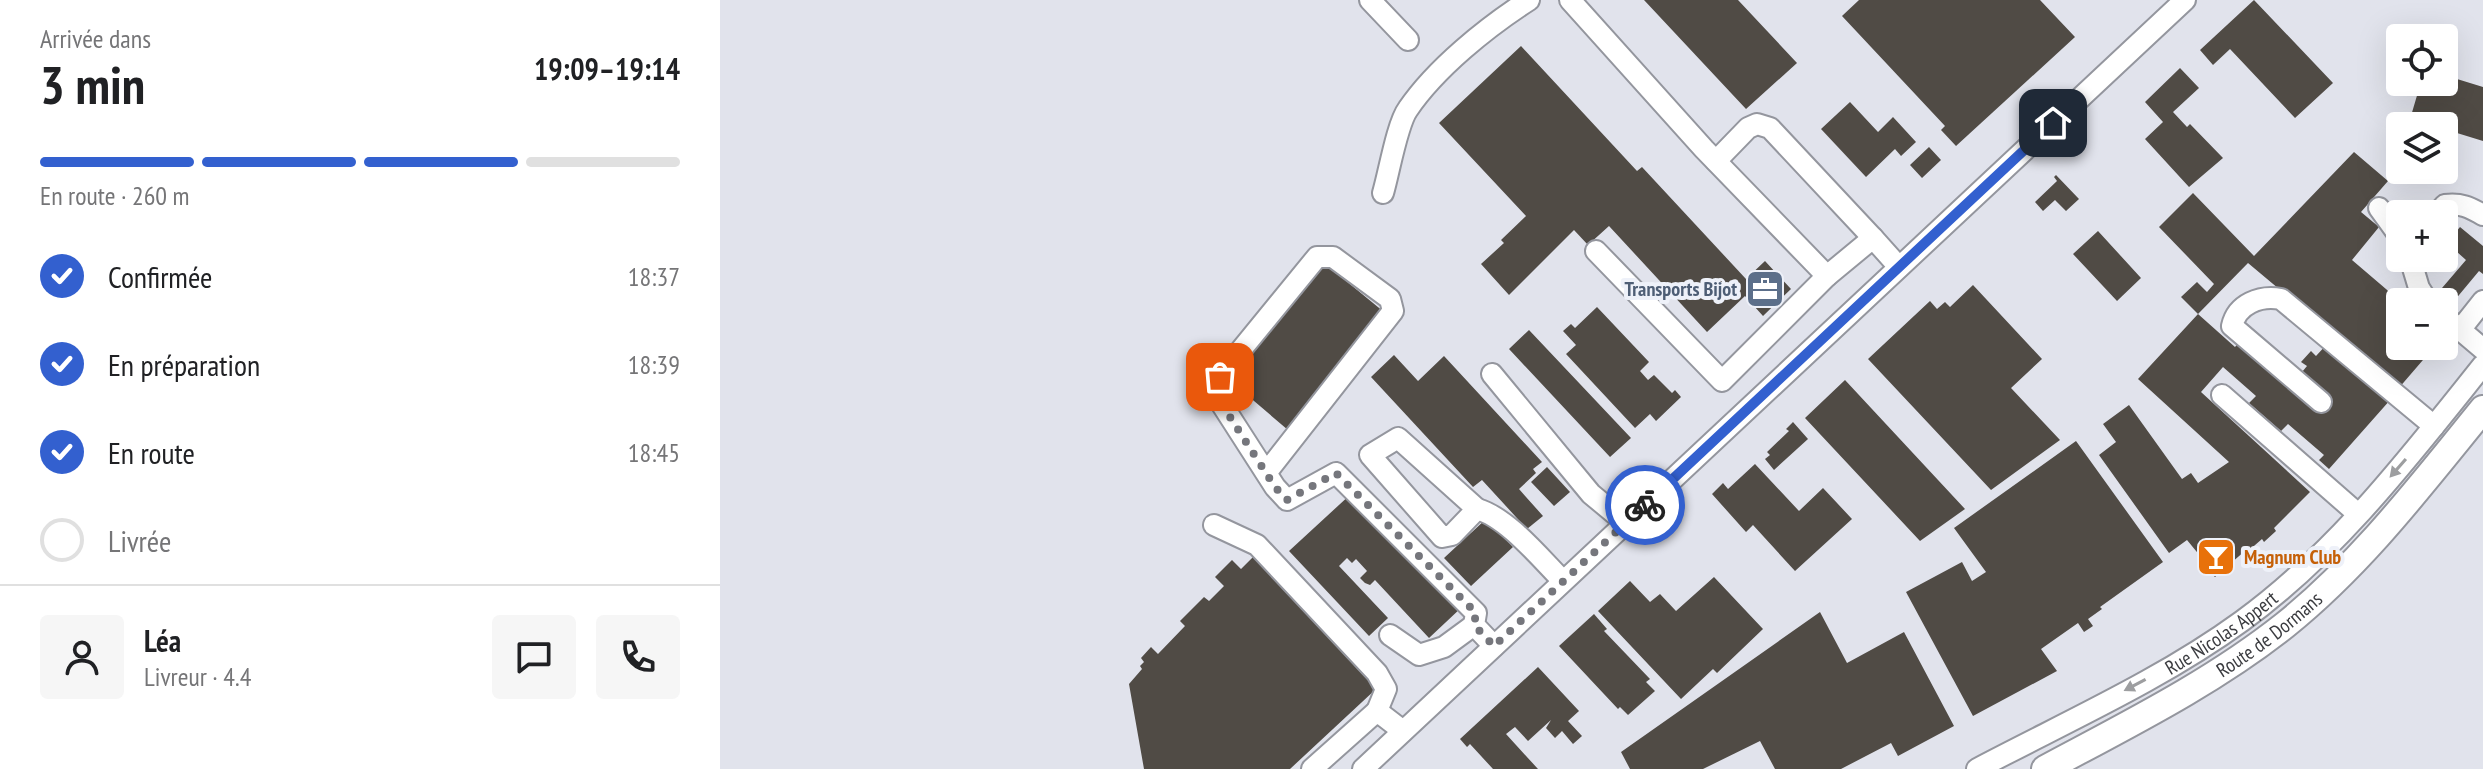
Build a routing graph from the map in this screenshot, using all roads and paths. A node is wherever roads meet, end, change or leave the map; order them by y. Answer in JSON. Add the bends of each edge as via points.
{"nodes":[{"id":1,"x":1370,"y":0,"type":"edge"},
{"id":2,"x":1529,"y":0,"type":"edge"},
{"id":3,"x":1570,"y":0,"type":"edge"},
{"id":4,"x":2185,"y":0,"type":"edge"},
{"id":5,"x":1408,"y":40,"type":"dead end"},
{"id":6,"x":1716,"y":161,"type":"junction"},
{"id":7,"x":1383,"y":193,"type":"dead end"},
{"id":8,"x":2458,"y":204,"type":"edge"},
{"id":9,"x":2379,"y":208,"type":"dead end"},
{"id":10,"x":2483,"y":215,"type":"edge"},
{"id":11,"x":2386,"y":218,"type":"edge"},
{"id":12,"x":1873,"y":238,"type":"junction"},
{"id":13,"x":1596,"y":251,"type":"dead end"},
{"id":14,"x":1899,"y":267,"type":"junction"},
{"id":15,"x":1827,"y":276,"type":"junction"},
{"id":16,"x":2483,"y":301,"type":"edge"},
{"id":17,"x":2458,"y":319,"type":"edge"},
{"id":18,"x":2458,"y":328,"type":"edge"},
{"id":19,"x":2483,"y":349,"type":"edge"},
{"id":20,"x":2483,"y":365,"type":"edge"},
{"id":21,"x":1492,"y":374,"type":"dead end"},
{"id":22,"x":2222,"y":395,"type":"dead end"},
{"id":23,"x":2321,"y":402,"type":"dead end"},
{"id":24,"x":2483,"y":409,"type":"edge"},
{"id":25,"x":2434,"y":426,"type":"junction"},
{"id":26,"x":1266,"y":473,"type":"junction"},
{"id":27,"x":1477,"y":509,"type":"junction"},
{"id":28,"x":2358,"y":514,"type":"junction"},
{"id":29,"x":1626,"y":523,"type":"junction"},
{"id":30,"x":1214,"y":525,"type":"dead end"},
{"id":31,"x":1563,"y":581,"type":"junction"},
{"id":32,"x":1474,"y":625,"type":"junction"},
{"id":33,"x":1390,"y":635,"type":"dead end"},
{"id":34,"x":1494,"y":646,"type":"junction"},
{"id":35,"x":1377,"y":711,"type":"junction"},
{"id":36,"x":1403,"y":731,"type":"junction"},
{"id":37,"x":1312,"y":769,"type":"edge"},
{"id":38,"x":1363,"y":769,"type":"edge"},
{"id":39,"x":1977,"y":769,"type":"edge"},
{"id":40,"x":2045,"y":769,"type":"edge"}],
"edges":[{"from":1,"to":5,"type":"street"},
{"from":2,"to":7,"type":"street","via":[[1439,71],[1406,111]]},
{"from":3,"to":6,"type":"street"},
{"from":4,"to":14,"type":"street"},
{"from":6,"to":12,"type":"street","via":[[1748,128],[1770,128]]},
{"from":6,"to":15,"type":"street"},
{"from":8,"to":10,"type":"street"},
{"from":9,"to":11,"type":"street"},
{"from":12,"to":14,"type":"street"},
{"from":12,"to":15,"type":"street"},
{"from":13,"to":15,"type":"street","via":[[1722,381]]},
{"from":14,"to":29,"type":"street"},
{"from":16,"to":17,"type":"street"},
{"from":18,"to":19,"type":"street"},
{"from":20,"to":25,"type":"street","name":"Rue Nicolas Appert"},
{"from":21,"to":29,"type":"street","via":[[1591,494]]},
{"from":22,"to":28,"type":"street"},
{"from":23,"to":25,"type":"street","via":[[2232,326],[2249,303],[2267,296],[2281,299]]},
{"from":24,"to":40,"type":"main road","name":"Route de Dormans","via":[[2381,535],[2286,624],[2187,691]]},
{"from":25,"to":28,"type":"street","name":"Rue Nicolas Appert","one_way":true},
{"from":26,"to":26,"type":"street","via":[[1393,311],[1390,299],[1333,257],[1317,257],[1220,377],[1221,403]]},
{"from":26,"to":32,"type":"street","via":[[1287,500],[1336,473],[1476,613]]},
{"from":27,"to":27,"type":"street","via":[[1398,438],[1370,455],[1442,537],[1452,535]]},
{"from":27,"to":31,"type":"street","via":[[1506,526]]},
{"from":28,"to":39,"type":"street","name":"Rue Nicolas Appert","one_way":true,"via":[[2273,597],[2218,638]]},
{"from":29,"to":31,"type":"street"},
{"from":30,"to":35,"type":"street","via":[[1257,545],[1377,673],[1386,689]]},
{"from":31,"to":34,"type":"street"},
{"from":32,"to":33,"type":"street","via":[[1444,647],[1419,655]]},
{"from":32,"to":34,"type":"street"},
{"from":34,"to":36,"type":"street"},
{"from":35,"to":36,"type":"street"},
{"from":35,"to":37,"type":"street"},
{"from":36,"to":38,"type":"street"}]}
